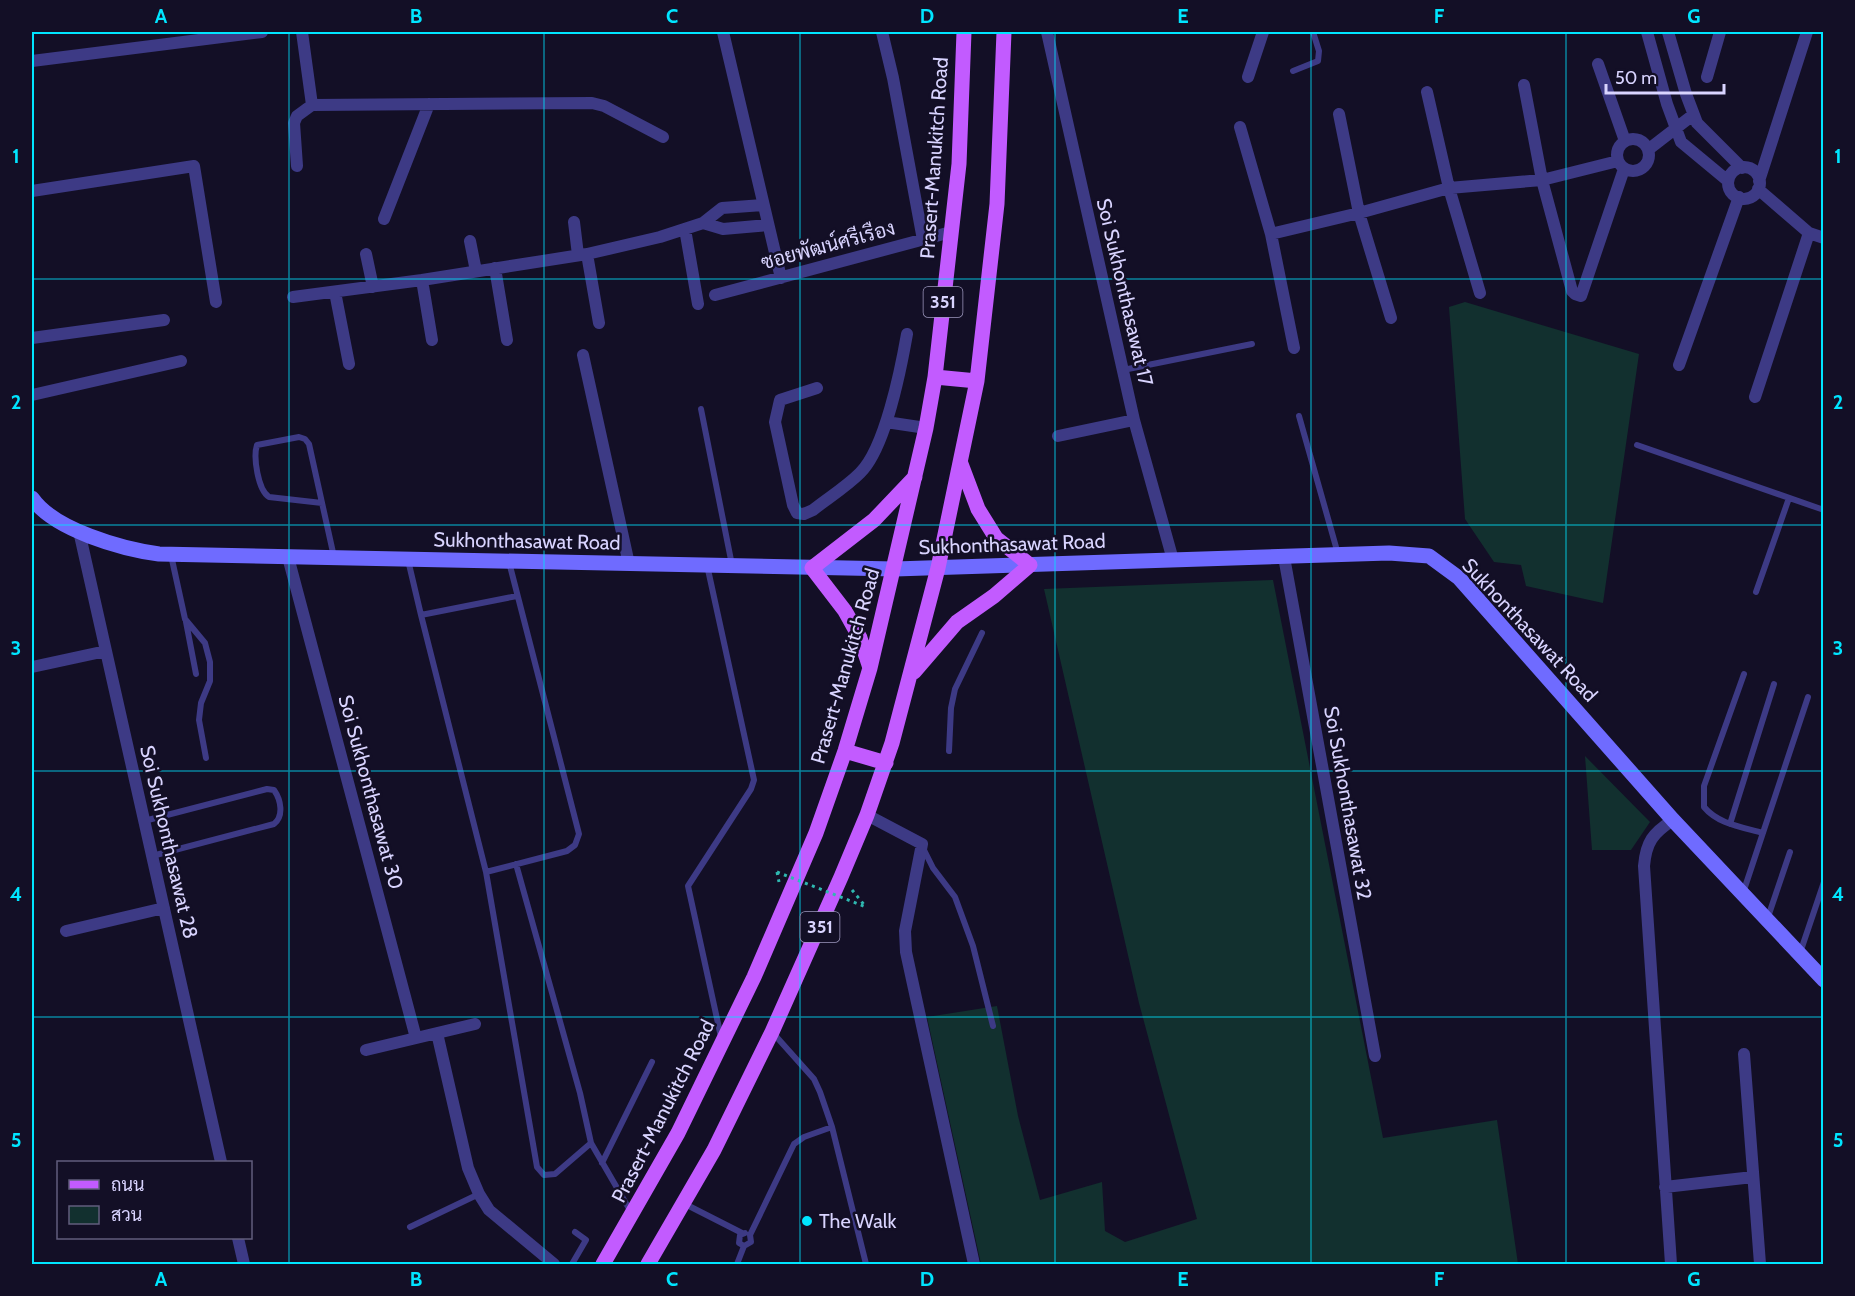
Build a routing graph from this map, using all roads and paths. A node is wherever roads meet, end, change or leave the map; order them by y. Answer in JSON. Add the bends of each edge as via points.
{"nodes":[{"id":1,"x":262,"y":32,"type":"edge"},
{"id":2,"x":302,"y":32,"type":"edge"},
{"id":3,"x":723,"y":32,"type":"edge"},
{"id":4,"x":882,"y":32,"type":"edge"},
{"id":5,"x":964,"y":32,"type":"edge"},
{"id":6,"x":1004,"y":32,"type":"edge"},
{"id":7,"x":1047,"y":32,"type":"edge"},
{"id":8,"x":1263,"y":32,"type":"edge"},
{"id":9,"x":1313,"y":32,"type":"edge"},
{"id":10,"x":1647,"y":32,"type":"edge"},
{"id":11,"x":1668,"y":32,"type":"edge"},
{"id":12,"x":1720,"y":32,"type":"edge"},
{"id":13,"x":1807,"y":32,"type":"edge"},
{"id":14,"x":32,"y":61,"type":"edge"},
{"id":15,"x":1598,"y":64,"type":"dead end"},
{"id":16,"x":1293,"y":71,"type":"dead end"},
{"id":17,"x":1248,"y":77,"type":"dead end"},
{"id":18,"x":1707,"y":77,"type":"dead end"},
{"id":19,"x":1524,"y":85,"type":"dead end"},
{"id":20,"x":1427,"y":92,"type":"dead end"},
{"id":21,"x":429,"y":104,"type":"junction"},
{"id":22,"x":312,"y":105,"type":"junction"},
{"id":23,"x":1339,"y":114,"type":"dead end"},
{"id":24,"x":1693,"y":115,"type":"junction"},
{"id":25,"x":1240,"y":127,"type":"dead end"},
{"id":26,"x":1676,"y":129,"type":"junction"},
{"id":27,"x":663,"y":137,"type":"dead end"},
{"id":28,"x":1625,"y":141,"type":"junction"},
{"id":29,"x":1649,"y":149,"type":"junction"},
{"id":30,"x":1621,"y":165,"type":"junction"},
{"id":31,"x":297,"y":166,"type":"dead end"},
{"id":32,"x":1742,"y":168,"type":"junction"},
{"id":33,"x":1542,"y":180,"type":"junction"},
{"id":34,"x":1728,"y":181,"type":"junction"},
{"id":35,"x":1759,"y":185,"type":"junction"},
{"id":36,"x":1449,"y":188,"type":"junction"},
{"id":37,"x":32,"y":191,"type":"edge"},
{"id":38,"x":1739,"y":197,"type":"junction"},
{"id":39,"x":764,"y":205,"type":"junction"},
{"id":40,"x":1359,"y":213,"type":"junction"},
{"id":41,"x":384,"y":219,"type":"dead end"},
{"id":42,"x":574,"y":222,"type":"dead end"},
{"id":43,"x":703,"y":223,"type":"junction"},
{"id":44,"x":768,"y":225,"type":"junction"},
{"id":45,"x":685,"y":228,"type":"junction"},
{"id":46,"x":951,"y":232,"type":"junction"},
{"id":47,"x":1809,"y":233,"type":"junction"},
{"id":48,"x":1271,"y":234,"type":"junction"},
{"id":49,"x":1824,"y":238,"type":"edge"},
{"id":50,"x":923,"y":240,"type":"junction"},
{"id":51,"x":470,"y":241,"type":"dead end"},
{"id":52,"x":366,"y":254,"type":"dead end"},
{"id":53,"x":583,"y":254,"type":"junction"},
{"id":54,"x":495,"y":268,"type":"junction"},
{"id":55,"x":476,"y":271,"type":"junction"},
{"id":56,"x":781,"y":278,"type":"junction"},
{"id":57,"x":422,"y":280,"type":"junction"},
{"id":58,"x":373,"y":287,"type":"junction"},
{"id":59,"x":335,"y":292,"type":"junction"},
{"id":60,"x":1480,"y":293,"type":"dead end"},
{"id":61,"x":715,"y":296,"type":"dead end"},
{"id":62,"x":293,"y":297,"type":"dead end"},
{"id":63,"x":216,"y":302,"type":"dead end"},
{"id":64,"x":698,"y":304,"type":"dead end"},
{"id":65,"x":1390,"y":318,"type":"dead end"},
{"id":66,"x":164,"y":320,"type":"dead end"},
{"id":67,"x":599,"y":323,"type":"dead end"},
{"id":68,"x":907,"y":334,"type":"dead end"},
{"id":69,"x":32,"y":338,"type":"edge"},
{"id":70,"x":432,"y":340,"type":"dead end"},
{"id":71,"x":507,"y":340,"type":"dead end"},
{"id":72,"x":1252,"y":344,"type":"dead end"},
{"id":73,"x":1294,"y":348,"type":"dead end"},
{"id":74,"x":584,"y":355,"type":"dead end"},
{"id":75,"x":181,"y":362,"type":"dead end"},
{"id":76,"x":349,"y":364,"type":"dead end"},
{"id":77,"x":1679,"y":365,"type":"dead end"},
{"id":78,"x":1122,"y":370,"type":"junction"},
{"id":79,"x":935,"y":377,"type":"junction"},
{"id":80,"x":977,"y":381,"type":"junction"},
{"id":81,"x":817,"y":388,"type":"dead end"},
{"id":82,"x":32,"y":395,"type":"edge"},
{"id":83,"x":1755,"y":397,"type":"dead end"},
{"id":84,"x":701,"y":410,"type":"dead end"},
{"id":85,"x":1299,"y":416,"type":"dead end"},
{"id":86,"x":1134,"y":420,"type":"junction"},
{"id":87,"x":886,"y":422,"type":"junction"},
{"id":88,"x":927,"y":428,"type":"junction"},
{"id":89,"x":1058,"y":436,"type":"dead end"},
{"id":90,"x":1637,"y":445,"type":"dead end"},
{"id":91,"x":961,"y":464,"type":"junction"},
{"id":92,"x":915,"y":477,"type":"junction"},
{"id":93,"x":32,"y":498,"type":"edge"},
{"id":94,"x":1789,"y":498,"type":"junction"},
{"id":95,"x":322,"y":503,"type":"junction"},
{"id":96,"x":1824,"y":510,"type":"edge"},
{"id":97,"x":79,"y":531,"type":"junction"},
{"id":98,"x":171,"y":555,"type":"junction"},
{"id":99,"x":1338,"y":555,"type":"junction"},
{"id":100,"x":288,"y":557,"type":"junction"},
{"id":101,"x":1284,"y":557,"type":"junction"},
{"id":102,"x":334,"y":558,"type":"junction"},
{"id":103,"x":408,"y":559,"type":"junction"},
{"id":104,"x":1173,"y":560,"type":"junction"},
{"id":105,"x":509,"y":561,"type":"junction"},
{"id":106,"x":629,"y":564,"type":"junction"},
{"id":107,"x":1030,"y":565,"type":"junction"},
{"id":108,"x":707,"y":566,"type":"junction"},
{"id":109,"x":732,"y":566,"type":"junction"},
{"id":110,"x":812,"y":568,"type":"junction"},
{"id":111,"x":938,"y":568,"type":"junction"},
{"id":112,"x":895,"y":569,"type":"junction"},
{"id":113,"x":1756,"y":592,"type":"dead end"},
{"id":114,"x":517,"y":596,"type":"junction"},
{"id":115,"x":421,"y":615,"type":"junction"},
{"id":116,"x":185,"y":619,"type":"junction"},
{"id":117,"x":982,"y":633,"type":"dead end"},
{"id":118,"x":106,"y":651,"type":"junction"},
{"id":119,"x":32,"y":667,"type":"edge"},
{"id":120,"x":870,"y":668,"type":"junction"},
{"id":121,"x":196,"y":674,"type":"dead end"},
{"id":122,"x":1744,"y":675,"type":"dead end"},
{"id":123,"x":911,"y":676,"type":"junction"},
{"id":124,"x":1774,"y":684,"type":"dead end"},
{"id":125,"x":1808,"y":697,"type":"dead end"},
{"id":126,"x":845,"y":751,"type":"junction"},
{"id":127,"x":949,"y":751,"type":"dead end"},
{"id":128,"x":206,"y":758,"type":"dead end"},
{"id":129,"x":886,"y":763,"type":"junction"},
{"id":130,"x":867,"y":814,"type":"junction"},
{"id":131,"x":1673,"y":820,"type":"junction"},
{"id":132,"x":144,"y":821,"type":"junction"},
{"id":133,"x":1730,"y":824,"type":"junction"},
{"id":134,"x":1763,"y":833,"type":"junction"},
{"id":135,"x":922,"y":844,"type":"junction"},
{"id":136,"x":1790,"y":852,"type":"dead end"},
{"id":137,"x":152,"y":856,"type":"junction"},
{"id":138,"x":516,"y":864,"type":"junction"},
{"id":139,"x":486,"y":872,"type":"junction"},
{"id":140,"x":777,"y":872,"type":"dead end"},
{"id":141,"x":842,"y":877,"type":"junction"},
{"id":142,"x":1824,"y":882,"type":"edge"},
{"id":143,"x":1742,"y":894,"type":"junction"},
{"id":144,"x":164,"y":908,"type":"junction"},
{"id":145,"x":1767,"y":920,"type":"junction"},
{"id":146,"x":66,"y":931,"type":"dead end"},
{"id":147,"x":1799,"y":955,"type":"junction"},
{"id":148,"x":1824,"y":980,"type":"edge"},
{"id":149,"x":475,"y":1024,"type":"dead end"},
{"id":150,"x":993,"y":1026,"type":"dead end"},
{"id":151,"x":772,"y":1032,"type":"junction"},
{"id":152,"x":437,"y":1033,"type":"junction"},
{"id":153,"x":416,"y":1038,"type":"junction"},
{"id":154,"x":723,"y":1043,"type":"junction"},
{"id":155,"x":366,"y":1050,"type":"dead end"},
{"id":156,"x":1744,"y":1054,"type":"dead end"},
{"id":157,"x":1375,"y":1056,"type":"dead end"},
{"id":158,"x":652,"y":1062,"type":"dead end"},
{"id":159,"x":832,"y":1126,"type":"junction"},
{"id":160,"x":591,"y":1143,"type":"junction"},
{"id":161,"x":221,"y":1161,"type":"edge"},
{"id":162,"x":602,"y":1163,"type":"junction"},
{"id":163,"x":1753,"y":1177,"type":"junction"},
{"id":164,"x":1665,"y":1186,"type":"junction"},
{"id":165,"x":479,"y":1194,"type":"junction"},
{"id":166,"x":685,"y":1204,"type":"junction"},
{"id":167,"x":633,"y":1215,"type":"junction"},
{"id":168,"x":410,"y":1227,"type":"dead end"},
{"id":169,"x":575,"y":1232,"type":"dead end"},
{"id":170,"x":742,"y":1233,"type":"junction"},
{"id":171,"x":750,"y":1235,"type":"junction"},
{"id":172,"x":238,"y":1239,"type":"edge"},
{"id":173,"x":744,"y":1246,"type":"junction"},
{"id":174,"x":244,"y":1264,"type":"edge"},
{"id":175,"x":554,"y":1264,"type":"edge"},
{"id":176,"x":572,"y":1264,"type":"edge"},
{"id":177,"x":603,"y":1264,"type":"edge"},
{"id":178,"x":648,"y":1264,"type":"edge"},
{"id":179,"x":737,"y":1264,"type":"edge"},
{"id":180,"x":866,"y":1264,"type":"edge"},
{"id":181,"x":974,"y":1264,"type":"edge"},
{"id":182,"x":1671,"y":1264,"type":"edge"},
{"id":183,"x":1760,"y":1264,"type":"edge"}],
"edges":[{"from":1,"to":14,"type":"street"},
{"from":2,"to":22,"type":"street"},
{"from":3,"to":39,"type":"street"},
{"from":4,"to":50,"type":"street"},
{"from":5,"to":46,"type":"main road","name":"Prasert-Manukitch Road","number":"351","via":[[959,164]]},
{"from":6,"to":80,"type":"main road","number":"351","via":[[997,204]]},
{"from":7,"to":78,"type":"street","name":"Soi Sukhonthasawat 17"},
{"from":8,"to":17,"type":"street"},
{"from":9,"to":16,"type":"lane","via":[[1318,61]]},
{"from":10,"to":26,"type":"street"},
{"from":11,"to":24,"type":"street"},
{"from":12,"to":18,"type":"street"},
{"from":13,"to":35,"type":"street"},
{"from":15,"to":28,"type":"street"},
{"from":19,"to":33,"type":"street"},
{"from":20,"to":36,"type":"street"},
{"from":21,"to":22,"type":"street"},
{"from":21,"to":27,"type":"street","via":[[592,103]]},
{"from":21,"to":41,"type":"street"},
{"from":22,"to":31,"type":"street","via":[[294,123]]},
{"from":23,"to":40,"type":"street"},
{"from":24,"to":26,"type":"street"},
{"from":24,"to":32,"type":"street"},
{"from":25,"to":48,"type":"street"},
{"from":26,"to":29,"type":"street"},
{"from":26,"to":34,"type":"street","via":[[1681,142]]},
{"from":28,"to":29,"type":"street","via":[[1641,140]]},
{"from":28,"to":30,"type":"street","via":[[1618,150]]},
{"from":29,"to":30,"type":"street","via":[[1650,159],[1644,168],[1635,172]]},
{"from":30,"to":33,"type":"street"},
{"from":30,"to":33,"type":"street","via":[[1580,296],[1572,291]]},
{"from":32,"to":34,"type":"street","via":[[1734,170]]},
{"from":32,"to":35,"type":"street","via":[[1754,170]]},
{"from":33,"to":36,"type":"street"},
{"from":34,"to":38,"type":"street","via":[[1732,194]]},
{"from":35,"to":38,"type":"street","via":[[1751,196]]},
{"from":35,"to":47,"type":"street"},
{"from":36,"to":40,"type":"street"},
{"from":36,"to":60,"type":"street"},
{"from":37,"to":63,"type":"street","via":[[194,166]]},
{"from":38,"to":77,"type":"street"},
{"from":39,"to":43,"type":"street","via":[[722,208]]},
{"from":39,"to":44,"type":"street"},
{"from":40,"to":48,"type":"street"},
{"from":40,"to":65,"type":"street"},
{"from":42,"to":53,"type":"street"},
{"from":43,"to":44,"type":"street","via":[[723,229]]},
{"from":43,"to":45,"type":"street"},
{"from":44,"to":56,"type":"street"},
{"from":45,"to":53,"type":"street"},
{"from":45,"to":64,"type":"street"},
{"from":46,"to":50,"type":"street","name":"ซอยพัฒน์ศรีเรือง"},
{"from":46,"to":79,"type":"main road","name":"Prasert-Manukitch Road","number":"351"},
{"from":47,"to":49,"type":"street"},
{"from":47,"to":83,"type":"street"},
{"from":48,"to":73,"type":"street"},
{"from":50,"to":56,"type":"street","name":"ซอยพัฒน์ศรีเรือง"},
{"from":51,"to":55,"type":"street"},
{"from":52,"to":58,"type":"street"},
{"from":53,"to":54,"type":"street"},
{"from":53,"to":67,"type":"street"},
{"from":54,"to":55,"type":"street"},
{"from":54,"to":71,"type":"street"},
{"from":55,"to":57,"type":"street"},
{"from":56,"to":61,"type":"street","name":"ซอยพัฒน์ศรีเรือง"},
{"from":57,"to":58,"type":"street"},
{"from":57,"to":70,"type":"street"},
{"from":58,"to":59,"type":"street"},
{"from":59,"to":62,"type":"street"},
{"from":59,"to":76,"type":"street"},
{"from":66,"to":69,"type":"street"},
{"from":68,"to":87,"type":"street"},
{"from":72,"to":78,"type":"lane"},
{"from":74,"to":106,"type":"street"},
{"from":75,"to":82,"type":"street"},
{"from":78,"to":86,"type":"street","name":"Soi Sukhonthasawat 17"},
{"from":79,"to":80,"type":"main road"},
{"from":79,"to":88,"type":"main road","name":"Prasert-Manukitch Road","number":"351"},
{"from":80,"to":91,"type":"main road","number":"351"},
{"from":81,"to":87,"type":"street","via":[[780,400],[776,410],[775,422],[797,513],[813,510],[862,471]]},
{"from":84,"to":109,"type":"lane"},
{"from":85,"to":99,"type":"lane"},
{"from":86,"to":89,"type":"street"},
{"from":86,"to":104,"type":"street","name":"Soi Sukhonthasawat 17"},
{"from":87,"to":88,"type":"street"},
{"from":88,"to":92,"type":"main road","name":"Prasert-Manukitch Road","number":"351"},
{"from":90,"to":94,"type":"lane"},
{"from":91,"to":107,"type":"main road","via":[[978,509],[996,538]]},
{"from":91,"to":111,"type":"main road","number":"351"},
{"from":92,"to":110,"type":"main road","via":[[874,520]]},
{"from":92,"to":112,"type":"main road","name":"Prasert-Manukitch Road","number":"351"},
{"from":93,"to":97,"type":"main road","name":"Sukhonthasawat Road","via":[[52,517]]},
{"from":94,"to":96,"type":"lane"},
{"from":94,"to":113,"type":"lane"},
{"from":95,"to":95,"type":"lane","via":[[305,439],[257,445],[264,494]]},
{"from":95,"to":102,"type":"lane"},
{"from":97,"to":98,"type":"main road","name":"Sukhonthasawat Road","via":[[132,551]]},
{"from":97,"to":118,"type":"street","name":"Soi Sukhonthasawat 28"},
{"from":98,"to":100,"type":"main road","name":"Sukhonthasawat Road"},
{"from":98,"to":116,"type":"lane"},
{"from":99,"to":101,"type":"main road","name":"Sukhonthasawat Road"},
{"from":99,"to":131,"type":"main road","name":"Sukhonthasawat Road","via":[[1429,556],[1459,578]]},
{"from":100,"to":102,"type":"main road","name":"Sukhonthasawat Road"},
{"from":100,"to":153,"type":"street","name":"Soi Sukhonthasawat 30"},
{"from":101,"to":104,"type":"main road","name":"Sukhonthasawat Road"},
{"from":101,"to":157,"type":"street","name":"Soi Sukhonthasawat 32"},
{"from":102,"to":103,"type":"main road","name":"Sukhonthasawat Road"},
{"from":103,"to":105,"type":"main road","name":"Sukhonthasawat Road"},
{"from":103,"to":115,"type":"lane"},
{"from":104,"to":107,"type":"main road","name":"Sukhonthasawat Road"},
{"from":105,"to":106,"type":"main road","name":"Sukhonthasawat Road"},
{"from":105,"to":114,"type":"lane"},
{"from":106,"to":108,"type":"main road","name":"Sukhonthasawat Road"},
{"from":107,"to":111,"type":"main road","name":"Sukhonthasawat Road"},
{"from":107,"to":123,"type":"main road","via":[[957,622]]},
{"from":108,"to":109,"type":"main road","name":"Sukhonthasawat Road"},
{"from":108,"to":154,"type":"lane","via":[[754,780],[688,886]]},
{"from":109,"to":110,"type":"main road","name":"Sukhonthasawat Road"},
{"from":110,"to":112,"type":"main road","name":"Sukhonthasawat Road"},
{"from":110,"to":120,"type":"main road","via":[[845,611]]},
{"from":111,"to":112,"type":"main road","name":"Sukhonthasawat Road"},
{"from":111,"to":123,"type":"main road","number":"351"},
{"from":112,"to":120,"type":"main road","name":"Prasert-Manukitch Road","number":"351"},
{"from":114,"to":115,"type":"lane"},
{"from":114,"to":138,"type":"lane","via":[[579,834],[575,845],[567,851]]},
{"from":115,"to":139,"type":"lane"},
{"from":116,"to":121,"type":"lane"},
{"from":116,"to":128,"type":"lane","via":[[205,643],[210,662],[210,681],[201,703],[200,720]]},
{"from":117,"to":127,"type":"lane","via":[[955,689]]},
{"from":118,"to":119,"type":"street"},
{"from":118,"to":132,"type":"street","name":"Soi Sukhonthasawat 28"},
{"from":120,"to":126,"type":"main road","name":"Prasert-Manukitch Road","number":"351"},
{"from":122,"to":133,"type":"lane","via":[[1704,786],[1704,807],[1711,816]]},
{"from":123,"to":129,"type":"main road","number":"351"},
{"from":124,"to":133,"type":"lane"},
{"from":125,"to":134,"type":"lane"},
{"from":126,"to":129,"type":"main road"},
{"from":126,"to":154,"type":"main road","name":"Prasert-Manukitch Road","number":"351","via":[[811,843]]},
{"from":129,"to":130,"type":"main road","number":"351"},
{"from":130,"to":135,"type":"street"},
{"from":130,"to":141,"type":"main road","number":"351"},
{"from":131,"to":143,"type":"main road","name":"Sukhonthasawat Road"},
{"from":131,"to":164,"type":"street","via":[[1648,844],[1644,866]]},
{"from":132,"to":137,"type":"street","name":"Soi Sukhonthasawat 28"},
{"from":132,"to":137,"type":"lane","via":[[267,789],[277,795],[281,813],[274,824]]},
{"from":133,"to":134,"type":"lane"},
{"from":134,"to":143,"type":"lane"},
{"from":135,"to":150,"type":"lane","via":[[933,868],[955,897],[973,946]]},
{"from":135,"to":181,"type":"street","via":[[905,932],[906,952]]},
{"from":136,"to":145,"type":"lane"},
{"from":137,"to":144,"type":"street","name":"Soi Sukhonthasawat 28"},
{"from":138,"to":139,"type":"lane"},
{"from":138,"to":160,"type":"lane"},
{"from":139,"to":160,"type":"lane","via":[[537,1167],[544,1175],[555,1174]]},
{"from":140,"to":141,"type":"path","bridge":true,"via":[[866,907]]},
{"from":141,"to":151,"type":"main road","number":"351"},
{"from":142,"to":147,"type":"lane"},
{"from":143,"to":145,"type":"main road","name":"Sukhonthasawat Road"},
{"from":144,"to":146,"type":"street"},
{"from":144,"to":161,"type":"street","name":"Soi Sukhonthasawat 28"},
{"from":145,"to":147,"type":"main road","name":"Sukhonthasawat Road"},
{"from":147,"to":148,"type":"main road","name":"Sukhonthasawat Road"},
{"from":149,"to":152,"type":"street"},
{"from":151,"to":159,"type":"lane","via":[[814,1080]]},
{"from":151,"to":166,"type":"main road","number":"351"},
{"from":152,"to":153,"type":"street"},
{"from":152,"to":165,"type":"street","via":[[468,1168]]},
{"from":153,"to":155,"type":"street"},
{"from":154,"to":167,"type":"main road","name":"Prasert-Manukitch Road","number":"351"},
{"from":156,"to":163,"type":"street"},
{"from":158,"to":162,"type":"lane"},
{"from":159,"to":171,"type":"lane","via":[[794,1144]]},
{"from":159,"to":180,"type":"lane"},
{"from":160,"to":162,"type":"lane"},
{"from":162,"to":167,"type":"lane"},
{"from":163,"to":164,"type":"street"},
{"from":163,"to":183,"type":"street"},
{"from":164,"to":182,"type":"street"},
{"from":165,"to":168,"type":"lane"},
{"from":165,"to":175,"type":"street","via":[[489,1210]]},
{"from":166,"to":170,"type":"lane"},
{"from":166,"to":178,"type":"main road","number":"351"},
{"from":167,"to":177,"type":"main road","name":"Prasert-Manukitch Road","number":"351"},
{"from":169,"to":176,"type":"lane","via":[[586,1240]]},
{"from":170,"to":171,"type":"lane"},
{"from":170,"to":173,"type":"lane","via":[[738,1241]]},
{"from":171,"to":173,"type":"lane","via":[[751,1242]]},
{"from":172,"to":174,"type":"street"},
{"from":173,"to":179,"type":"lane"}]}
